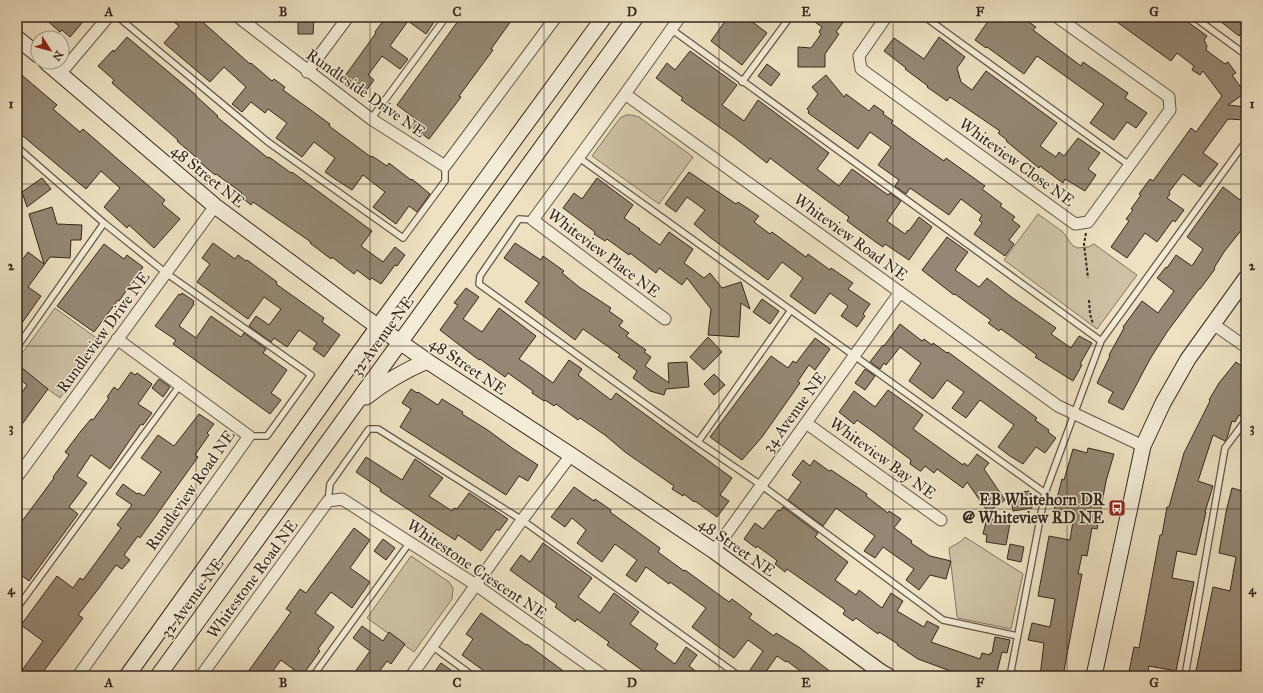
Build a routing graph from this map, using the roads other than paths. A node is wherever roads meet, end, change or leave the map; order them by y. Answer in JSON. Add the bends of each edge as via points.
{"nodes":[{"id":1,"x":108,"y":17,"type":"edge"},
{"id":2,"x":118,"y":17,"type":"edge"},
{"id":3,"x":238,"y":17,"type":"edge"},
{"id":4,"x":348,"y":17,"type":"edge"},
{"id":5,"x":446,"y":17,"type":"edge"},
{"id":6,"x":556,"y":17,"type":"edge"},
{"id":7,"x":604,"y":17,"type":"edge"},
{"id":8,"x":636,"y":17,"type":"edge"},
{"id":9,"x":680,"y":17,"type":"edge"},
{"id":10,"x":790,"y":17,"type":"edge"},
{"id":11,"x":886,"y":17,"type":"edge"},
{"id":12,"x":925,"y":17,"type":"edge"},
{"id":13,"x":1057,"y":17,"type":"edge"},
{"id":14,"x":1194,"y":17,"type":"edge"},
{"id":15,"x":671,"y":29,"type":"junction"},
{"id":16,"x":17,"y":38,"type":"edge"},
{"id":17,"x":30,"y":49,"type":"edge"},
{"id":18,"x":1246,"y":55,"type":"edge"},
{"id":19,"x":55,"y":70,"type":"edge"},
{"id":20,"x":308,"y":72,"type":"junction"},
{"id":21,"x":60,"y":74,"type":"junction"},
{"id":22,"x":742,"y":82,"type":"junction"},
{"id":23,"x":625,"y":94,"type":"junction"},
{"id":24,"x":371,"y":119,"type":"junction"},
{"id":25,"x":1246,"y":141,"type":"edge"},
{"id":26,"x":17,"y":147,"type":"edge"},
{"id":27,"x":578,"y":157,"type":"junction"},
{"id":28,"x":1129,"y":165,"type":"junction"},
{"id":29,"x":445,"y":166,"type":"junction"},
{"id":30,"x":215,"y":206,"type":"junction"},
{"id":31,"x":533,"y":220,"type":"junction"},
{"id":32,"x":104,"y":223,"type":"junction"},
{"id":33,"x":166,"y":273,"type":"junction"},
{"id":34,"x":1246,"y":278,"type":"edge"},
{"id":35,"x":900,"y":292,"type":"junction"},
{"id":36,"x":791,"y":310,"type":"junction"},
{"id":37,"x":665,"y":319,"type":"dead end"},
{"id":38,"x":1213,"y":324,"type":"junction"},
{"id":39,"x":379,"y":326,"type":"junction"},
{"id":40,"x":118,"y":339,"type":"junction"},
{"id":41,"x":400,"y":341,"type":"junction"},
{"id":42,"x":1101,"y":341,"type":"junction"},
{"id":43,"x":17,"y":347,"type":"edge"},
{"id":44,"x":1246,"y":347,"type":"edge"},
{"id":45,"x":854,"y":356,"type":"junction"},
{"id":46,"x":427,"y":361,"type":"junction"},
{"id":47,"x":180,"y":385,"type":"junction"},
{"id":48,"x":350,"y":411,"type":"junction"},
{"id":49,"x":1075,"y":415,"type":"junction"},
{"id":50,"x":1246,"y":420,"type":"edge"},
{"id":51,"x":806,"y":422,"type":"junction"},
{"id":52,"x":249,"y":436,"type":"junction"},
{"id":53,"x":698,"y":442,"type":"junction"},
{"id":54,"x":1143,"y":446,"type":"junction"},
{"id":55,"x":571,"y":455,"type":"junction"},
{"id":56,"x":17,"y":477,"type":"edge"},
{"id":57,"x":761,"y":485,"type":"junction"},
{"id":58,"x":1046,"y":493,"type":"junction"},
{"id":59,"x":328,"y":501,"type":"junction"},
{"id":60,"x":522,"y":520,"type":"junction"},
{"id":61,"x":941,"y":520,"type":"dead end"},
{"id":62,"x":410,"y":542,"type":"junction"},
{"id":63,"x":714,"y":551,"type":"junction"},
{"id":64,"x":476,"y":585,"type":"junction"},
{"id":65,"x":17,"y":608,"type":"edge"},
{"id":66,"x":1018,"y":636,"type":"junction"},
{"id":67,"x":432,"y":646,"type":"junction"},
{"id":68,"x":78,"y":676,"type":"edge"},
{"id":69,"x":127,"y":676,"type":"edge"},
{"id":70,"x":158,"y":676,"type":"edge"},
{"id":71,"x":201,"y":676,"type":"edge"},
{"id":72,"x":313,"y":676,"type":"edge"},
{"id":73,"x":411,"y":676,"type":"edge"},
{"id":74,"x":472,"y":676,"type":"edge"},
{"id":75,"x":604,"y":676,"type":"edge"},
{"id":76,"x":739,"y":676,"type":"edge"},
{"id":77,"x":888,"y":676,"type":"edge"},
{"id":78,"x":1010,"y":676,"type":"edge"},
{"id":79,"x":1094,"y":676,"type":"edge"},
{"id":80,"x":1185,"y":676,"type":"edge"}],
"edges":[{"from":1,"to":21,"type":"street"},
{"from":2,"to":29,"type":"lane","via":[[268,142],[404,238],[445,181]]},
{"from":3,"to":20,"type":"street","name":"Rundleside Drive NE"},
{"from":4,"to":20,"type":"street"},
{"from":5,"to":24,"type":"lane"},
{"from":6,"to":29,"type":"street"},
{"from":7,"to":39,"type":"main road","name":"32 Avenue NE"},
{"from":8,"to":41,"type":"main road","name":"32 Avenue NE"},
{"from":9,"to":15,"type":"street"},
{"from":10,"to":22,"type":"lane"},
{"from":11,"to":28,"type":"street","name":"Whiteview Close NE","via":[[859,56],[861,69],[1074,224],[1088,222]]},
{"from":12,"to":28,"type":"lane"},
{"from":13,"to":28,"type":"street","name":"Whiteview Close NE","via":[[1169,97],[1170,110]]},
{"from":14,"to":18,"type":"lane"},
{"from":15,"to":22,"type":"lane"},
{"from":15,"to":23,"type":"street"},
{"from":16,"to":17,"type":"main road"},
{"from":19,"to":21,"type":"main road","name":"48 Street NE"},
{"from":20,"to":24,"type":"street","name":"Rundleside Drive NE"},
{"from":21,"to":30,"type":"main road","name":"48 Street NE"},
{"from":22,"to":42,"type":"lane"},
{"from":23,"to":27,"type":"street","name":"Whiteview Place NE"},
{"from":23,"to":35,"type":"street","name":"Whiteview Road NE"},
{"from":24,"to":29,"type":"street","name":"Rundleside Drive NE"},
{"from":25,"to":42,"type":"lane"},
{"from":26,"to":32,"type":"lane"},
{"from":27,"to":31,"type":"street","name":"Whiteview Place NE"},
{"from":27,"to":36,"type":"lane"},
{"from":30,"to":33,"type":"street","name":"Rundleview Drive NE"},
{"from":30,"to":39,"type":"main road","name":"48 Street NE"},
{"from":31,"to":37,"type":"street","name":"Whiteview Place NE"},
{"from":31,"to":53,"type":"lane","via":[[519,219],[480,276],[479,284]]},
{"from":32,"to":33,"type":"lane"},
{"from":32,"to":43,"type":"lane"},
{"from":33,"to":40,"type":"street","name":"Rundleview Drive NE"},
{"from":33,"to":52,"type":"lane","via":[[311,375],[267,436]]},
{"from":34,"to":38,"type":"main road"},
{"from":35,"to":45,"type":"street","name":"34 Avenue NE"},
{"from":35,"to":49,"type":"street","name":"Whiteview Road NE","via":[[1058,406]]},
{"from":36,"to":45,"type":"lane"},
{"from":36,"to":53,"type":"lane"},
{"from":38,"to":44,"type":"street"},
{"from":38,"to":54,"type":"main road","via":[[1184,365]]},
{"from":39,"to":41,"type":"main road","name":"48 Street NE"},
{"from":39,"to":69,"type":"main road","name":"32 Avenue NE"},
{"from":40,"to":47,"type":"street","name":"Rundleview Road NE"},
{"from":40,"to":56,"type":"street","name":"Rundleview Drive NE"},
{"from":41,"to":46,"type":"main road","name":"48 Street NE"},
{"from":41,"to":48,"type":"main road","name":"32 Avenue NE"},
{"from":42,"to":49,"type":"lane"},
{"from":45,"to":51,"type":"street","name":"34 Avenue NE"},
{"from":45,"to":58,"type":"lane"},
{"from":46,"to":48,"type":"main road","via":[[404,371]]},
{"from":46,"to":55,"type":"main road","name":"48 Street NE"},
{"from":47,"to":52,"type":"street","name":"Rundleview Road NE"},
{"from":47,"to":65,"type":"lane"},
{"from":48,"to":70,"type":"main road","name":"32 Avenue NE"},
{"from":49,"to":54,"type":"street","name":"Whiteview Road NE"},
{"from":49,"to":58,"type":"lane"},
{"from":50,"to":80,"type":"lane","via":[[1225,448]]},
{"from":51,"to":57,"type":"street","name":"34 Avenue NE"},
{"from":51,"to":61,"type":"street","name":"Whiteview Bay NE"},
{"from":52,"to":68,"type":"street","name":"Rundleview Road NE"},
{"from":53,"to":57,"type":"lane"},
{"from":54,"to":79,"type":"main road"},
{"from":55,"to":60,"type":"street"},
{"from":55,"to":63,"type":"main road","name":"48 Street NE"},
{"from":57,"to":63,"type":"street","name":"34 Avenue NE"},
{"from":57,"to":66,"type":"lane","via":[[943,620]]},
{"from":58,"to":66,"type":"lane"},
{"from":59,"to":60,"type":"lane","via":[[330,484],[369,429],[378,429]]},
{"from":59,"to":62,"type":"street","name":"Whitestone Crescent NE","via":[[342,498]]},
{"from":59,"to":71,"type":"street","name":"Whitestone Road NE"},
{"from":60,"to":64,"type":"street"},
{"from":60,"to":76,"type":"lane"},
{"from":62,"to":64,"type":"street","name":"Whitestone Crescent NE"},
{"from":62,"to":72,"type":"lane"},
{"from":63,"to":77,"type":"main road","name":"48 Street NE"},
{"from":64,"to":67,"type":"street"},
{"from":64,"to":75,"type":"street","name":"Whitestone Crescent NE"},
{"from":66,"to":78,"type":"lane"},
{"from":67,"to":73,"type":"street"},
{"from":67,"to":74,"type":"lane"}]}
